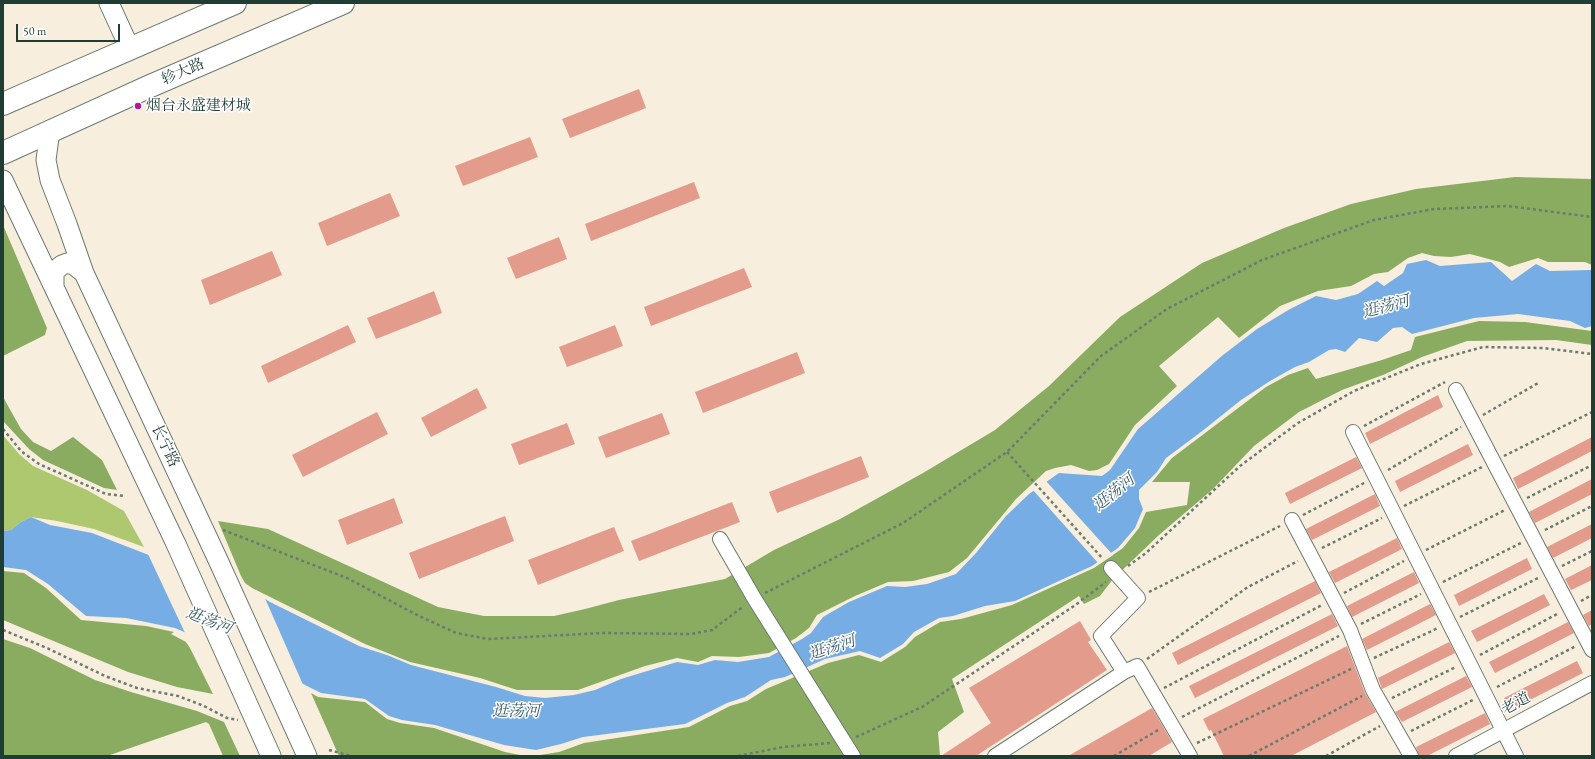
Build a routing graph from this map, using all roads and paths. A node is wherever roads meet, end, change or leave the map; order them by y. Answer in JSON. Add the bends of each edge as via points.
{"nodes":[{"id":1,"x":235,"y":3,"type":"edge"},
{"id":2,"x":343,"y":3,"type":"edge"},
{"id":3,"x":112,"y":8,"type":"edge"},
{"id":4,"x":130,"y":49,"type":"junction"},
{"id":5,"x":3,"y":104,"type":"edge"},
{"id":6,"x":50,"y":130,"type":"junction"},
{"id":7,"x":3,"y":153,"type":"edge"},
{"id":8,"x":3,"y":180,"type":"edge"},
{"id":9,"x":1592,"y":217,"type":"edge"},
{"id":10,"x":84,"y":272,"type":"junction"},
{"id":11,"x":54,"y":287,"type":"junction"},
{"id":12,"x":1592,"y":354,"type":"edge"},
{"id":13,"x":1540,"y":382,"type":"dead end"},
{"id":14,"x":1456,"y":390,"type":"joint"},
{"id":15,"x":1472,"y":420,"type":"junction"},
{"id":16,"x":3,"y":430,"type":"edge"},
{"id":17,"x":1353,"y":432,"type":"joint"},
{"id":18,"x":1007,"y":452,"type":"junction"},
{"id":19,"x":1376,"y":478,"type":"junction"},
{"id":20,"x":125,"y":496,"type":"dead end"},
{"id":21,"x":1592,"y":506,"type":"edge"},
{"id":22,"x":1393,"y":512,"type":"junction"},
{"id":23,"x":1292,"y":520,"type":"junction"},
{"id":24,"x":223,"y":530,"type":"dead end"},
{"id":25,"x":1533,"y":536,"type":"junction"},
{"id":26,"x":720,"y":538,"type":"dead end"},
{"id":27,"x":1592,"y":551,"type":"edge"},
{"id":28,"x":1309,"y":555,"type":"junction"},
{"id":29,"x":1415,"y":556,"type":"junction"},
{"id":30,"x":1114,"y":572,"type":"junction"},
{"id":31,"x":1551,"y":572,"type":"junction"},
{"id":32,"x":1431,"y":589,"type":"junction"},
{"id":33,"x":1592,"y":595,"type":"edge"},
{"id":34,"x":754,"y":598,"type":"junction"},
{"id":35,"x":1138,"y":598,"type":"junction"},
{"id":36,"x":1333,"y":599,"type":"junction"},
{"id":37,"x":1570,"y":607,"type":"junction"},
{"id":38,"x":1448,"y":623,"type":"junction"},
{"id":39,"x":3,"y":630,"type":"edge"},
{"id":40,"x":1350,"y":630,"type":"junction"},
{"id":41,"x":1589,"y":645,"type":"edge"},
{"id":42,"x":1468,"y":661,"type":"junction"},
{"id":43,"x":1363,"y":663,"type":"junction"},
{"id":44,"x":1130,"y":669,"type":"junction"},
{"id":45,"x":1592,"y":683,"type":"edge"},
{"id":46,"x":1373,"y":690,"type":"junction"},
{"id":47,"x":1153,"y":694,"type":"junction"},
{"id":48,"x":1484,"y":694,"type":"junction"},
{"id":49,"x":1381,"y":703,"type":"junction"},
{"id":50,"x":1391,"y":720,"type":"junction"},
{"id":51,"x":1170,"y":723,"type":"junction"},
{"id":52,"x":257,"y":724,"type":"junction"},
{"id":53,"x":1502,"y":731,"type":"junction"},
{"id":54,"x":1400,"y":736,"type":"junction"},
{"id":55,"x":844,"y":742,"type":"junction"},
{"id":56,"x":329,"y":750,"type":"dead end"},
{"id":57,"x":1187,"y":752,"type":"edge"},
{"id":58,"x":271,"y":756,"type":"edge"},
{"id":59,"x":308,"y":756,"type":"edge"},
{"id":60,"x":351,"y":756,"type":"edge"},
{"id":61,"x":738,"y":756,"type":"edge"},
{"id":62,"x":853,"y":756,"type":"edge"},
{"id":63,"x":995,"y":756,"type":"edge"},
{"id":64,"x":1114,"y":756,"type":"edge"},
{"id":65,"x":1250,"y":756,"type":"edge"},
{"id":66,"x":1326,"y":756,"type":"edge"},
{"id":67,"x":1411,"y":756,"type":"edge"},
{"id":68,"x":1456,"y":756,"type":"edge"},
{"id":69,"x":1516,"y":756,"type":"edge"}],
"edges":[{"from":1,"to":4,"type":"highway"},
{"from":2,"to":6,"type":"highway","name":"轸大路"},
{"from":3,"to":4,"type":"street"},
{"from":4,"to":5,"type":"highway"},
{"from":6,"to":7,"type":"highway","name":"轸大路"},
{"from":6,"to":10,"type":"street","name":"长宁路","via":[[46,160],[50,180]]},
{"from":8,"to":11,"type":"street"},
{"from":9,"to":18,"type":"path","via":[[1508,206],[1434,209],[1374,220],[1262,260],[1167,309],[1101,356]]},
{"from":10,"to":11,"type":"street","via":[[74,265],[62,265],[54,273]]},
{"from":10,"to":59,"type":"street","name":"长宁路"},
{"from":11,"to":52,"type":"street","via":[[176,544]]},
{"from":12,"to":30,"type":"path","via":[[1544,348],[1483,347],[1421,364],[1354,391],[1298,423],[1240,466],[1146,553]]},
{"from":13,"to":15,"type":"path"},
{"from":14,"to":15,"type":"street"},
{"from":14,"to":17,"type":"path","via":[[1452,378]]},
{"from":15,"to":19,"type":"path"},
{"from":15,"to":25,"type":"street"},
{"from":16,"to":20,"type":"path","via":[[21,451],[39,464],[106,494]]},
{"from":17,"to":19,"type":"street"},
{"from":18,"to":30,"type":"path"},
{"from":18,"to":34,"type":"path","via":[[903,523]]},
{"from":19,"to":22,"type":"street"},
{"from":19,"to":23,"type":"path"},
{"from":21,"to":25,"type":"path"},
{"from":22,"to":28,"type":"path"},
{"from":22,"to":29,"type":"street"},
{"from":23,"to":28,"type":"street"},
{"from":23,"to":35,"type":"path"},
{"from":24,"to":34,"type":"path","via":[[347,578],[456,633],[488,639],[602,633],[691,634],[712,630]]},
{"from":25,"to":31,"type":"street"},
{"from":25,"to":32,"type":"path"},
{"from":26,"to":34,"type":"street"},
{"from":27,"to":31,"type":"path"},
{"from":28,"to":36,"type":"street"},
{"from":28,"to":44,"type":"path","via":[[1248,586]]},
{"from":29,"to":32,"type":"street"},
{"from":29,"to":36,"type":"path"},
{"from":30,"to":35,"type":"street"},
{"from":30,"to":55,"type":"path","via":[[1074,606],[922,707]]},
{"from":31,"to":37,"type":"street"},
{"from":31,"to":38,"type":"path"},
{"from":32,"to":38,"type":"street"},
{"from":32,"to":40,"type":"path"},
{"from":33,"to":37,"type":"path"},
{"from":34,"to":55,"type":"street"},
{"from":35,"to":44,"type":"street","via":[[1101,636]]},
{"from":36,"to":40,"type":"street"},
{"from":36,"to":47,"type":"path"},
{"from":37,"to":41,"type":"street"},
{"from":37,"to":42,"type":"path"},
{"from":38,"to":42,"type":"street"},
{"from":38,"to":43,"type":"path"},
{"from":39,"to":52,"type":"path","via":[[105,676],[138,688],[178,696],[227,718]]},
{"from":40,"to":43,"type":"street"},
{"from":40,"to":51,"type":"path"},
{"from":41,"to":48,"type":"path"},
{"from":42,"to":48,"type":"street"},
{"from":42,"to":49,"type":"path"},
{"from":43,"to":46,"type":"street"},
{"from":43,"to":57,"type":"path"},
{"from":44,"to":47,"type":"street"},
{"from":44,"to":63,"type":"street"},
{"from":45,"to":53,"type":"street","name":"老道"},
{"from":46,"to":49,"type":"street"},
{"from":46,"to":65,"type":"path"},
{"from":47,"to":51,"type":"street"},
{"from":48,"to":53,"type":"street"},
{"from":48,"to":54,"type":"path"},
{"from":49,"to":50,"type":"street"},
{"from":50,"to":54,"type":"street"},
{"from":50,"to":66,"type":"path"},
{"from":51,"to":57,"type":"street"},
{"from":51,"to":64,"type":"path"},
{"from":52,"to":58,"type":"street"},
{"from":53,"to":68,"type":"street","name":"老道"},
{"from":53,"to":69,"type":"street"},
{"from":54,"to":67,"type":"street"},
{"from":55,"to":61,"type":"path","via":[[783,747]]},
{"from":55,"to":62,"type":"street"},
{"from":56,"to":60,"type":"path"}]}
